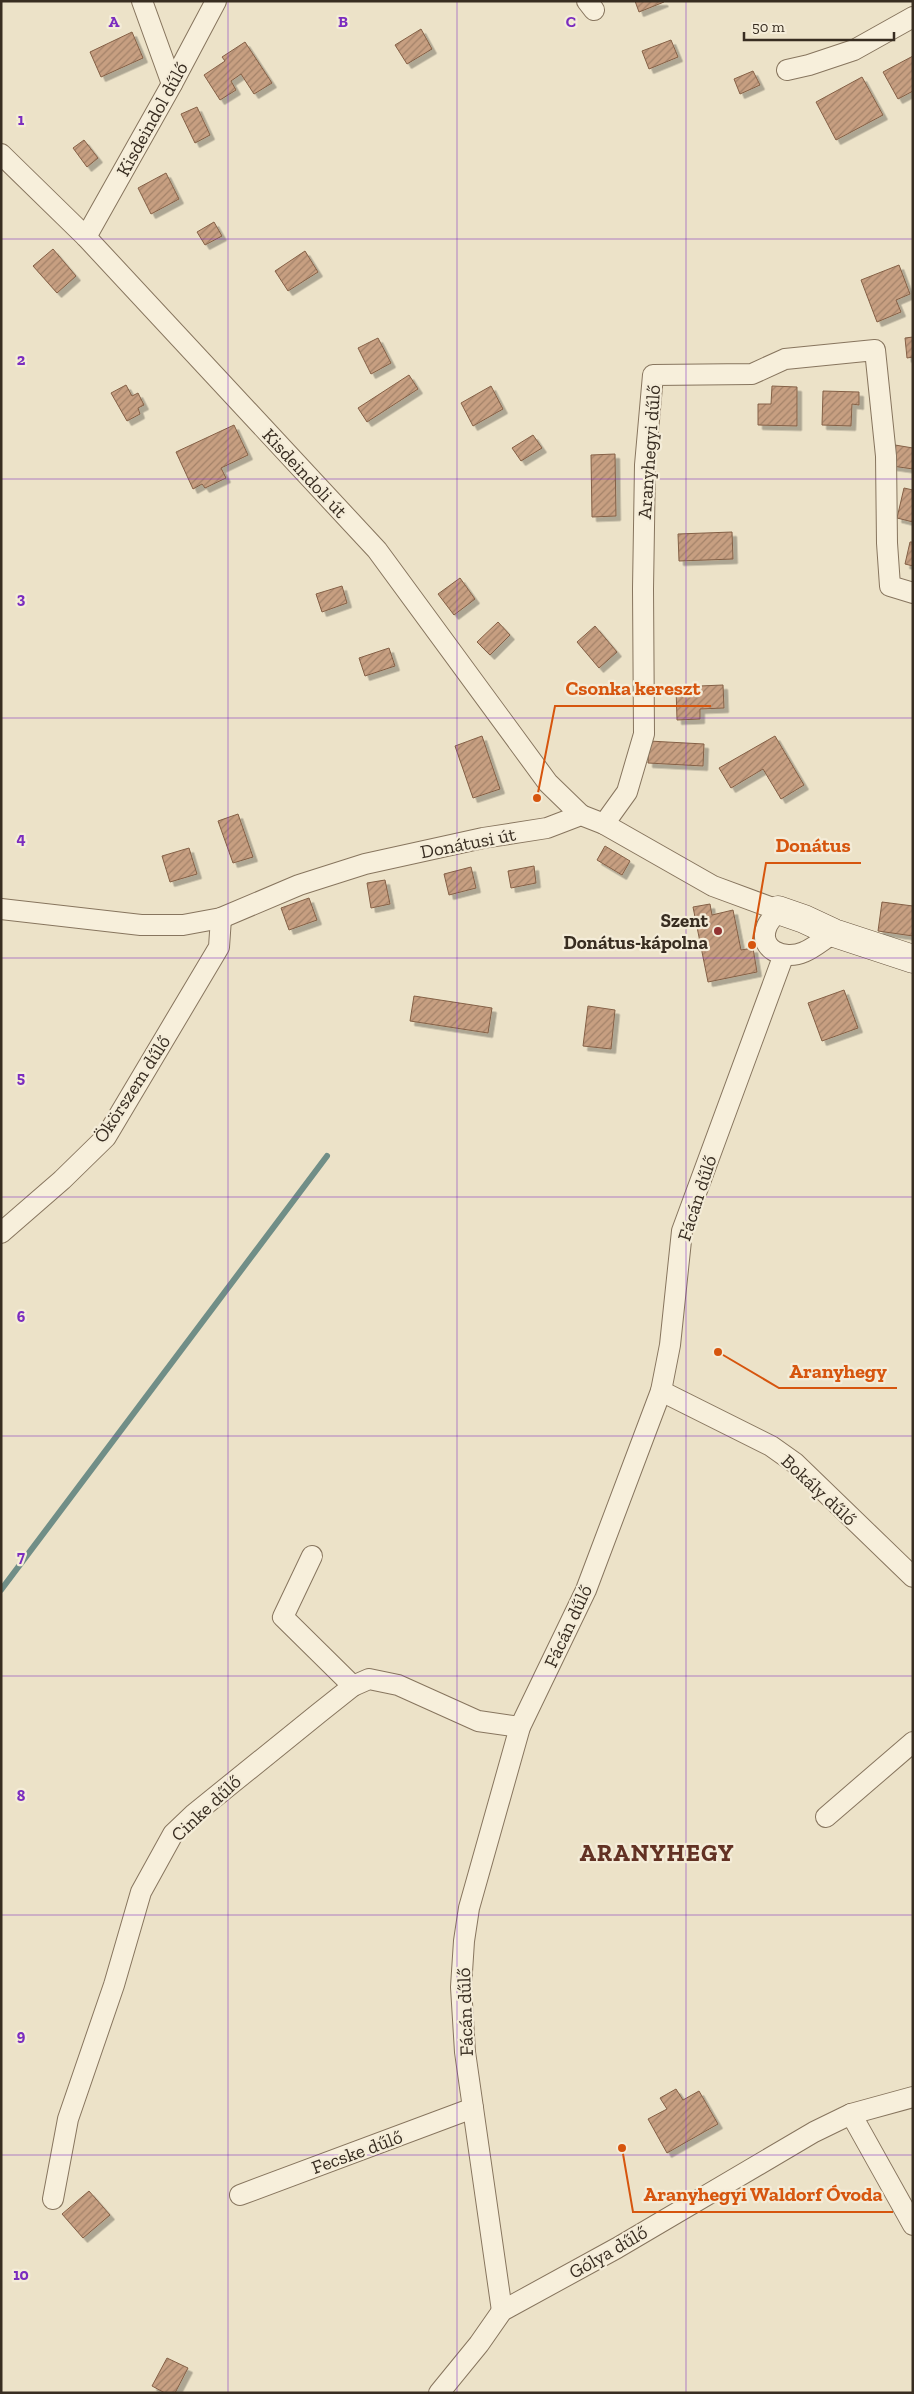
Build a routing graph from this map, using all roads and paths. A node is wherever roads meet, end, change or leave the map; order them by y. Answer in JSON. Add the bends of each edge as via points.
{"nodes":[{"id":1,"x":142,"y":1,"type":"edge"},
{"id":2,"x":216,"y":1,"type":"edge"},
{"id":3,"x":913,"y":17,"type":"edge"},
{"id":4,"x":787,"y":70,"type":"dead end"},
{"id":5,"x":172,"y":84,"type":"junction"},
{"id":6,"x":1,"y":154,"type":"edge"},
{"id":7,"x":86,"y":237,"type":"junction"},
{"id":8,"x":913,"y":593,"type":"edge"},
{"id":9,"x":581,"y":815,"type":"junction"},
{"id":10,"x":604,"y":824,"type":"junction"},
{"id":11,"x":1,"y":909,"type":"edge"},
{"id":12,"x":778,"y":910,"type":"junction"},
{"id":13,"x":221,"y":918,"type":"junction"},
{"id":14,"x":834,"y":933,"type":"junction"},
{"id":15,"x":783,"y":957,"type":"junction"},
{"id":16,"x":913,"y":959,"type":"edge"},
{"id":17,"x":1,"y":1233,"type":"edge"},
{"id":18,"x":661,"y":1391,"type":"junction"},
{"id":19,"x":312,"y":1556,"type":"dead end"},
{"id":20,"x":913,"y":1578,"type":"edge"},
{"id":21,"x":353,"y":1686,"type":"junction"},
{"id":22,"x":520,"y":1727,"type":"junction"},
{"id":23,"x":913,"y":1742,"type":"edge"},
{"id":24,"x":826,"y":1817,"type":"dead end"},
{"id":25,"x":913,"y":2097,"type":"edge"},
{"id":26,"x":473,"y":2108,"type":"junction"},
{"id":27,"x":851,"y":2114,"type":"junction"},
{"id":28,"x":240,"y":2195,"type":"dead end"},
{"id":29,"x":53,"y":2200,"type":"dead end"},
{"id":30,"x":913,"y":2225,"type":"edge"},
{"id":31,"x":502,"y":2311,"type":"junction"},
{"id":32,"x":439,"y":2393,"type":"edge"}],
"edges":[{"from":1,"to":5,"type":"street"},
{"from":2,"to":5,"type":"street","name":"Kisdeindol dűlő"},
{"from":3,"to":4,"type":"street","via":[[854,50]]},
{"from":5,"to":7,"type":"street","name":"Kisdeindol dűlő"},
{"from":6,"to":7,"type":"street","name":"Kisdeindoli út"},
{"from":7,"to":9,"type":"street","name":"Kisdeindoli út","via":[[377,550],[548,783]]},
{"from":8,"to":10,"type":"street","name":"Aranyhegyi dűlő","via":[[890,586],[886,456],[875,350],[786,359],[752,374],[653,375],[645,465],[644,734],[627,792]]},
{"from":9,"to":10,"type":"street"},
{"from":9,"to":13,"type":"street","name":"Donátusi út","via":[[547,828],[483,838],[365,864],[299,885]]},
{"from":10,"to":12,"type":"street","via":[[713,886]]},
{"from":11,"to":13,"type":"street","name":"Donátusi út","via":[[141,925],[183,925]]},
{"from":12,"to":14,"type":"street"},
{"from":12,"to":15,"type":"street","via":[[766,927],[766,940],[772,950]]},
{"from":13,"to":17,"type":"street","name":"Ökörszem dűlő","via":[[219,947],[106,1137]]},
{"from":14,"to":15,"type":"street","via":[[803,953]]},
{"from":14,"to":16,"type":"street"},
{"from":15,"to":18,"type":"street","name":"Fácán dűlő","via":[[682,1231],[670,1345]]},
{"from":18,"to":20,"type":"street","name":"Bokály dűlő","via":[[772,1446],[795,1463]]},
{"from":18,"to":22,"type":"street","name":"Fácán dűlő","via":[[586,1590]]},
{"from":19,"to":21,"type":"street","via":[[283,1617]]},
{"from":21,"to":22,"type":"street","name":"Cinke dűlő","via":[[369,1679],[398,1685],[478,1721]]},
{"from":21,"to":29,"type":"street","name":"Cinke dűlő","via":[[194,1814],[173,1834],[156,1863],[141,1892],[114,1985],[71,2110]]},
{"from":22,"to":26,"type":"street","name":"Fácán dűlő","via":[[482,1856],[464,1941],[461,1986],[464,2052]]},
{"from":23,"to":24,"type":"street"},
{"from":25,"to":27,"type":"street","name":"Gólya dűlő"},
{"from":26,"to":28,"type":"street","name":"Fecske dűlő"},
{"from":26,"to":31,"type":"street","name":"Fácán dűlő"},
{"from":27,"to":30,"type":"street"},
{"from":27,"to":31,"type":"street","name":"Gólya dűlő","via":[[814,2132]]},
{"from":31,"to":32,"type":"street","name":"Gólya dűlő"}]}
